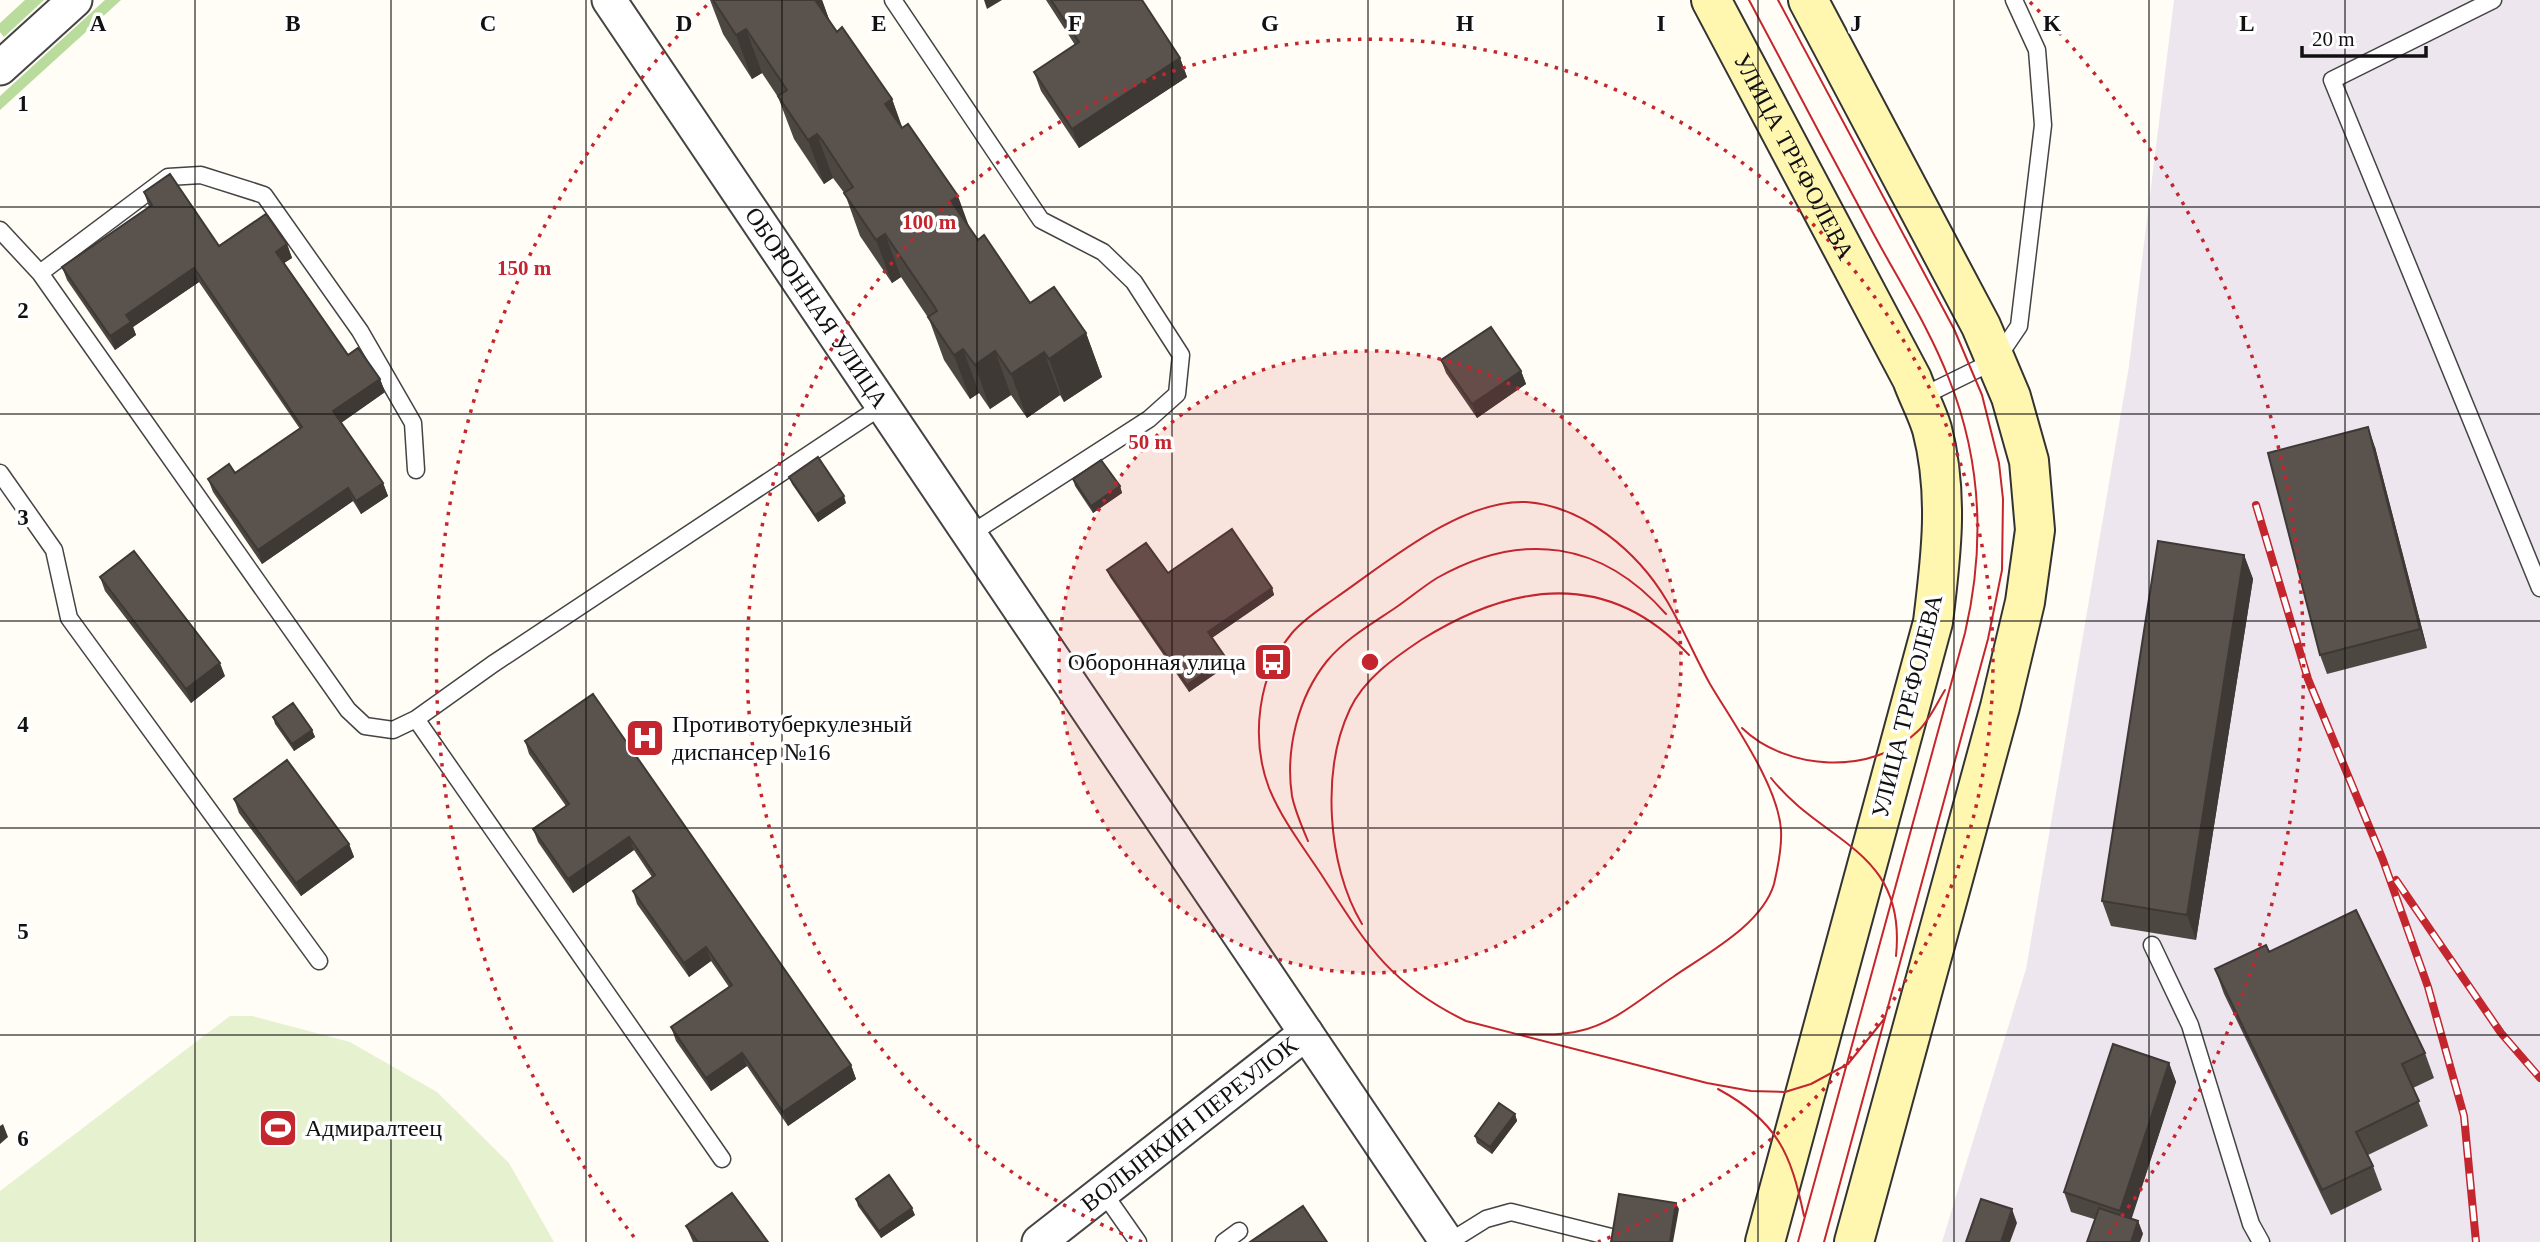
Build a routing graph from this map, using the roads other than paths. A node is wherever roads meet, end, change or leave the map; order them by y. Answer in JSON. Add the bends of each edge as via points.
{"nodes":[{"id":1,"x":75,"y":0,"type":"edge"},
{"id":2,"x":609,"y":0,"type":"edge"},
{"id":3,"x":893,"y":0,"type":"edge"},
{"id":4,"x":1711,"y":0,"type":"edge"},
{"id":5,"x":1808,"y":0,"type":"edge"},
{"id":6,"x":2014,"y":0,"type":"edge"},
{"id":7,"x":2493,"y":0,"type":"edge"},
{"id":8,"x":2,"y":62,"type":"edge"},
{"id":9,"x":0,"y":230,"type":"edge"},
{"id":10,"x":40,"y":273,"type":"junction"},
{"id":11,"x":1996,"y":360,"type":"junction"},
{"id":12,"x":1919,"y":398,"type":"junction"},
{"id":13,"x":882,"y":405,"type":"junction"},
{"id":14,"x":416,"y":470,"type":"dead end"},
{"id":15,"x":0,"y":473,"type":"edge"},
{"id":16,"x":969,"y":535,"type":"junction"},
{"id":17,"x":2540,"y":588,"type":"edge"},
{"id":18,"x":416,"y":719,"type":"junction"},
{"id":19,"x":2152,"y":945,"type":"edge"},
{"id":20,"x":319,"y":961,"type":"dead end"},
{"id":21,"x":1306,"y":1033,"type":"junction"},
{"id":22,"x":722,"y":1159,"type":"dead end"},
{"id":23,"x":1103,"y":1192,"type":"junction"},
{"id":24,"x":1238,"y":1231,"type":"dead end"},
{"id":25,"x":1615,"y":1238,"type":"edge"},
{"id":26,"x":1039,"y":1242,"type":"edge"},
{"id":27,"x":1138,"y":1242,"type":"edge"},
{"id":28,"x":1224,"y":1242,"type":"edge"},
{"id":29,"x":1448,"y":1242,"type":"edge"},
{"id":30,"x":1765,"y":1242,"type":"edge"},
{"id":31,"x":1854,"y":1242,"type":"edge"},
{"id":32,"x":2261,"y":1242,"type":"edge"}],
"edges":[{"from":1,"to":8,"type":"street"},
{"from":2,"to":13,"type":"street","name":"ОБОРОННАЯ УЛИЦА"},
{"from":3,"to":16,"type":"lane","via":[[1041,220],[1103,252],[1134,282],[1181,355],[1177,394],[1149,419]]},
{"from":4,"to":12,"type":"street","name":"УЛИЦА ТРЕФОЛЕВА"},
{"from":5,"to":11,"type":"street"},
{"from":6,"to":11,"type":"lane","via":[[2037,50],[2043,125],[2019,326]]},
{"from":7,"to":17,"type":"lane","via":[[2332,80]]},
{"from":9,"to":10,"type":"lane"},
{"from":10,"to":14,"type":"lane","via":[[167,177],[201,175],[264,195],[360,331],[413,424]]},
{"from":10,"to":18,"type":"lane","via":[[348,710],[365,726],[384,729],[393,730]]},
{"from":11,"to":12,"type":"lane"},
{"from":11,"to":31,"type":"street","via":[[2029,461],[2035,530],[2025,602]]},
{"from":12,"to":30,"type":"street","name":"УЛИЦА ТРЕФОЛЕВА","via":[[1931,428],[1942,485],[1942,547],[1933,622]]},
{"from":13,"to":16,"type":"street","name":"ОБОРОННАЯ УЛИЦА"},
{"from":13,"to":18,"type":"lane"},
{"from":15,"to":20,"type":"lane","via":[[54,550],[69,618]]},
{"from":16,"to":21,"type":"street","name":"ОБОРОННАЯ УЛИЦА"},
{"from":18,"to":22,"type":"lane"},
{"from":19,"to":32,"type":"lane","via":[[2190,1025]]},
{"from":21,"to":23,"type":"street","name":"ВОЛЫНКИН ПЕРЕУЛОК"},
{"from":21,"to":29,"type":"street","name":"ОБОРОННАЯ УЛИЦА"},
{"from":23,"to":26,"type":"street","name":"ВОЛЫНКИН ПЕРЕУЛОК"},
{"from":23,"to":27,"type":"lane"},
{"from":24,"to":28,"type":"lane"},
{"from":25,"to":29,"type":"lane","via":[[1511,1212],[1486,1219]]}]}
